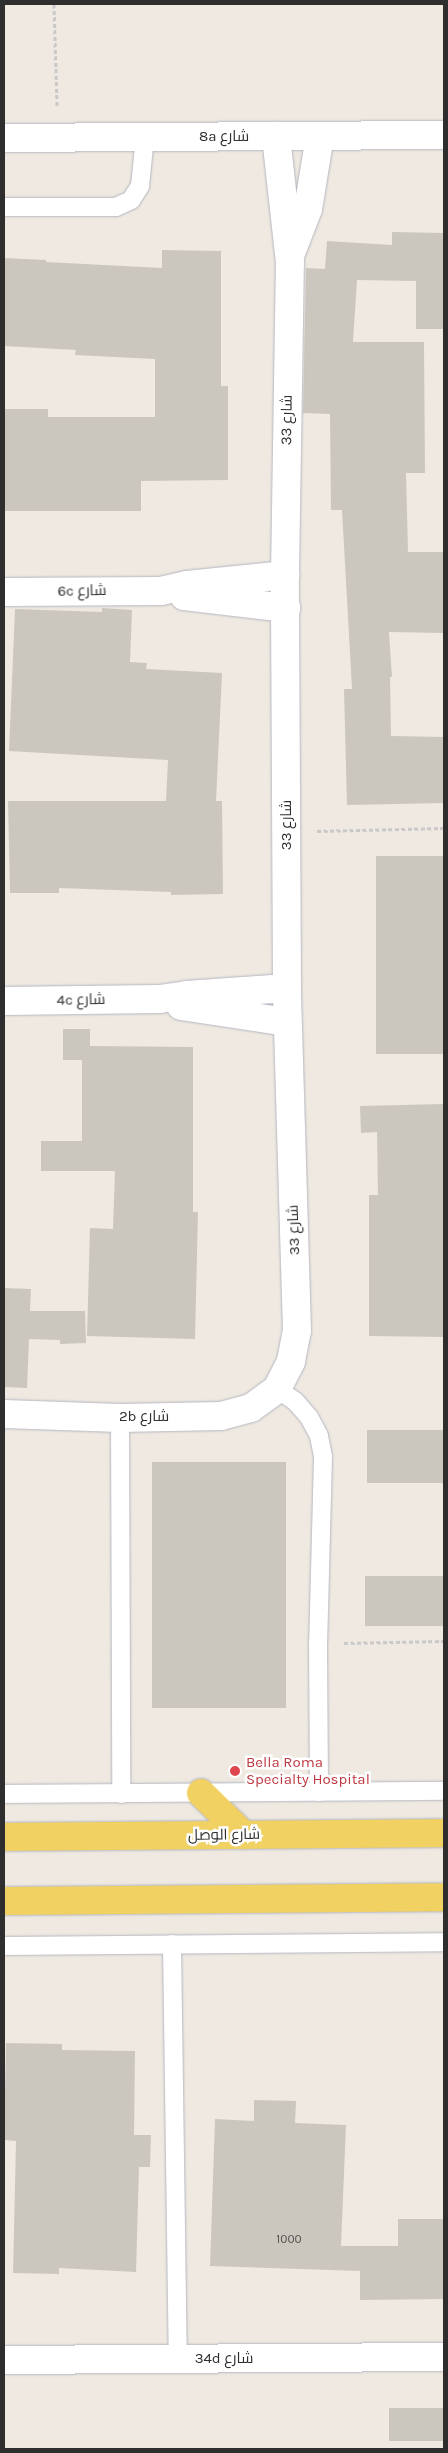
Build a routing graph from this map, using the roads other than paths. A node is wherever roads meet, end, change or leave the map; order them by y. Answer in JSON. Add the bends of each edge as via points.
{"nodes":[{"id":1,"x":444,"y":134,"type":"edge"},
{"id":2,"x":276,"y":136,"type":"junction"},
{"id":3,"x":320,"y":136,"type":"junction"},
{"id":4,"x":145,"y":137,"type":"junction"},
{"id":5,"x":4,"y":138,"type":"edge"},
{"id":6,"x":4,"y":207,"type":"edge"},
{"id":7,"x":290,"y":256,"type":"junction"},
{"id":8,"x":285,"y":574,"type":"junction"},
{"id":9,"x":161,"y":590,"type":"junction"},
{"id":10,"x":4,"y":592,"type":"edge"},
{"id":11,"x":286,"y":608,"type":"junction"},
{"id":12,"x":287,"y":988,"type":"junction"},
{"id":13,"x":158,"y":999,"type":"junction"},
{"id":14,"x":4,"y":1000,"type":"edge"},
{"id":15,"x":288,"y":1022,"type":"junction"},
{"id":16,"x":277,"y":1389,"type":"junction"},
{"id":17,"x":4,"y":1414,"type":"edge"},
{"id":18,"x":120,"y":1418,"type":"junction"},
{"id":19,"x":444,"y":1791,"type":"edge"},
{"id":20,"x":319,"y":1792,"type":"junction"},
{"id":21,"x":201,"y":1793,"type":"junction"},
{"id":22,"x":4,"y":1794,"type":"edge"},
{"id":23,"x":121,"y":1794,"type":"junction"},
{"id":24,"x":444,"y":1833,"type":"edge"},
{"id":25,"x":244,"y":1835,"type":"junction"},
{"id":26,"x":4,"y":1837,"type":"edge"},
{"id":27,"x":444,"y":1897,"type":"edge"},
{"id":28,"x":4,"y":1900,"type":"edge"},
{"id":29,"x":444,"y":1942,"type":"edge"},
{"id":30,"x":172,"y":1944,"type":"junction"},
{"id":31,"x":4,"y":1946,"type":"edge"},
{"id":32,"x":444,"y":2357,"type":"edge"},
{"id":33,"x":178,"y":2359,"type":"junction"},
{"id":34,"x":4,"y":2360,"type":"edge"}],
"edges":[{"from":1,"to":3,"type":"street","name":"8a شارع"},
{"from":2,"to":3,"type":"street","name":"8a شارع"},
{"from":2,"to":4,"type":"street","name":"8a شارع"},
{"from":2,"to":7,"type":"street","name":"شارع 33"},
{"from":3,"to":7,"type":"street","name":"شارع 33","via":[[308,209]]},
{"from":4,"to":5,"type":"street","name":"8a شارع"},
{"from":4,"to":6,"type":"lane","via":[[140,186],[131,200],[116,207]]},
{"from":7,"to":8,"type":"street","name":"شارع 33"},
{"from":8,"to":9,"type":"street","name":"6c شارع"},
{"from":8,"to":11,"type":"street","name":"شارع 33"},
{"from":9,"to":10,"type":"street","name":"6c شارع"},
{"from":9,"to":11,"type":"street","name":"6c شارع","via":[[199,599]]},
{"from":11,"to":12,"type":"street","name":"شارع 33"},
{"from":12,"to":13,"type":"street","name":"4c شارع"},
{"from":12,"to":15,"type":"street","name":"شارع 33"},
{"from":13,"to":14,"type":"street","name":"4c شارع"},
{"from":13,"to":15,"type":"street","name":"4c شارع"},
{"from":15,"to":16,"type":"street","name":"شارع 33","via":[[297,1331],[291,1361]]},
{"from":16,"to":18,"type":"street","name":"2b شارع","via":[[251,1408],[221,1416]]},
{"from":16,"to":20,"type":"lane","via":[[295,1401],[309,1417],[319,1436],[323,1457],[318,1643]]},
{"from":17,"to":18,"type":"street","name":"2b شارع"},
{"from":18,"to":23,"type":"lane"},
{"from":19,"to":20,"type":"lane"},
{"from":20,"to":21,"type":"lane"},
{"from":21,"to":23,"type":"lane"},
{"from":21,"to":25,"type":"main road"},
{"from":22,"to":23,"type":"lane"},
{"from":24,"to":25,"type":"main road","name":"شارع الوصل"},
{"from":25,"to":26,"type":"main road","name":"شارع الوصل"},
{"from":27,"to":28,"type":"main road"},
{"from":29,"to":30,"type":"lane"},
{"from":30,"to":31,"type":"lane"},
{"from":30,"to":33,"type":"lane"},
{"from":32,"to":33,"type":"street","name":"34d شارع"},
{"from":33,"to":34,"type":"street","name":"34d شارع"}]}
